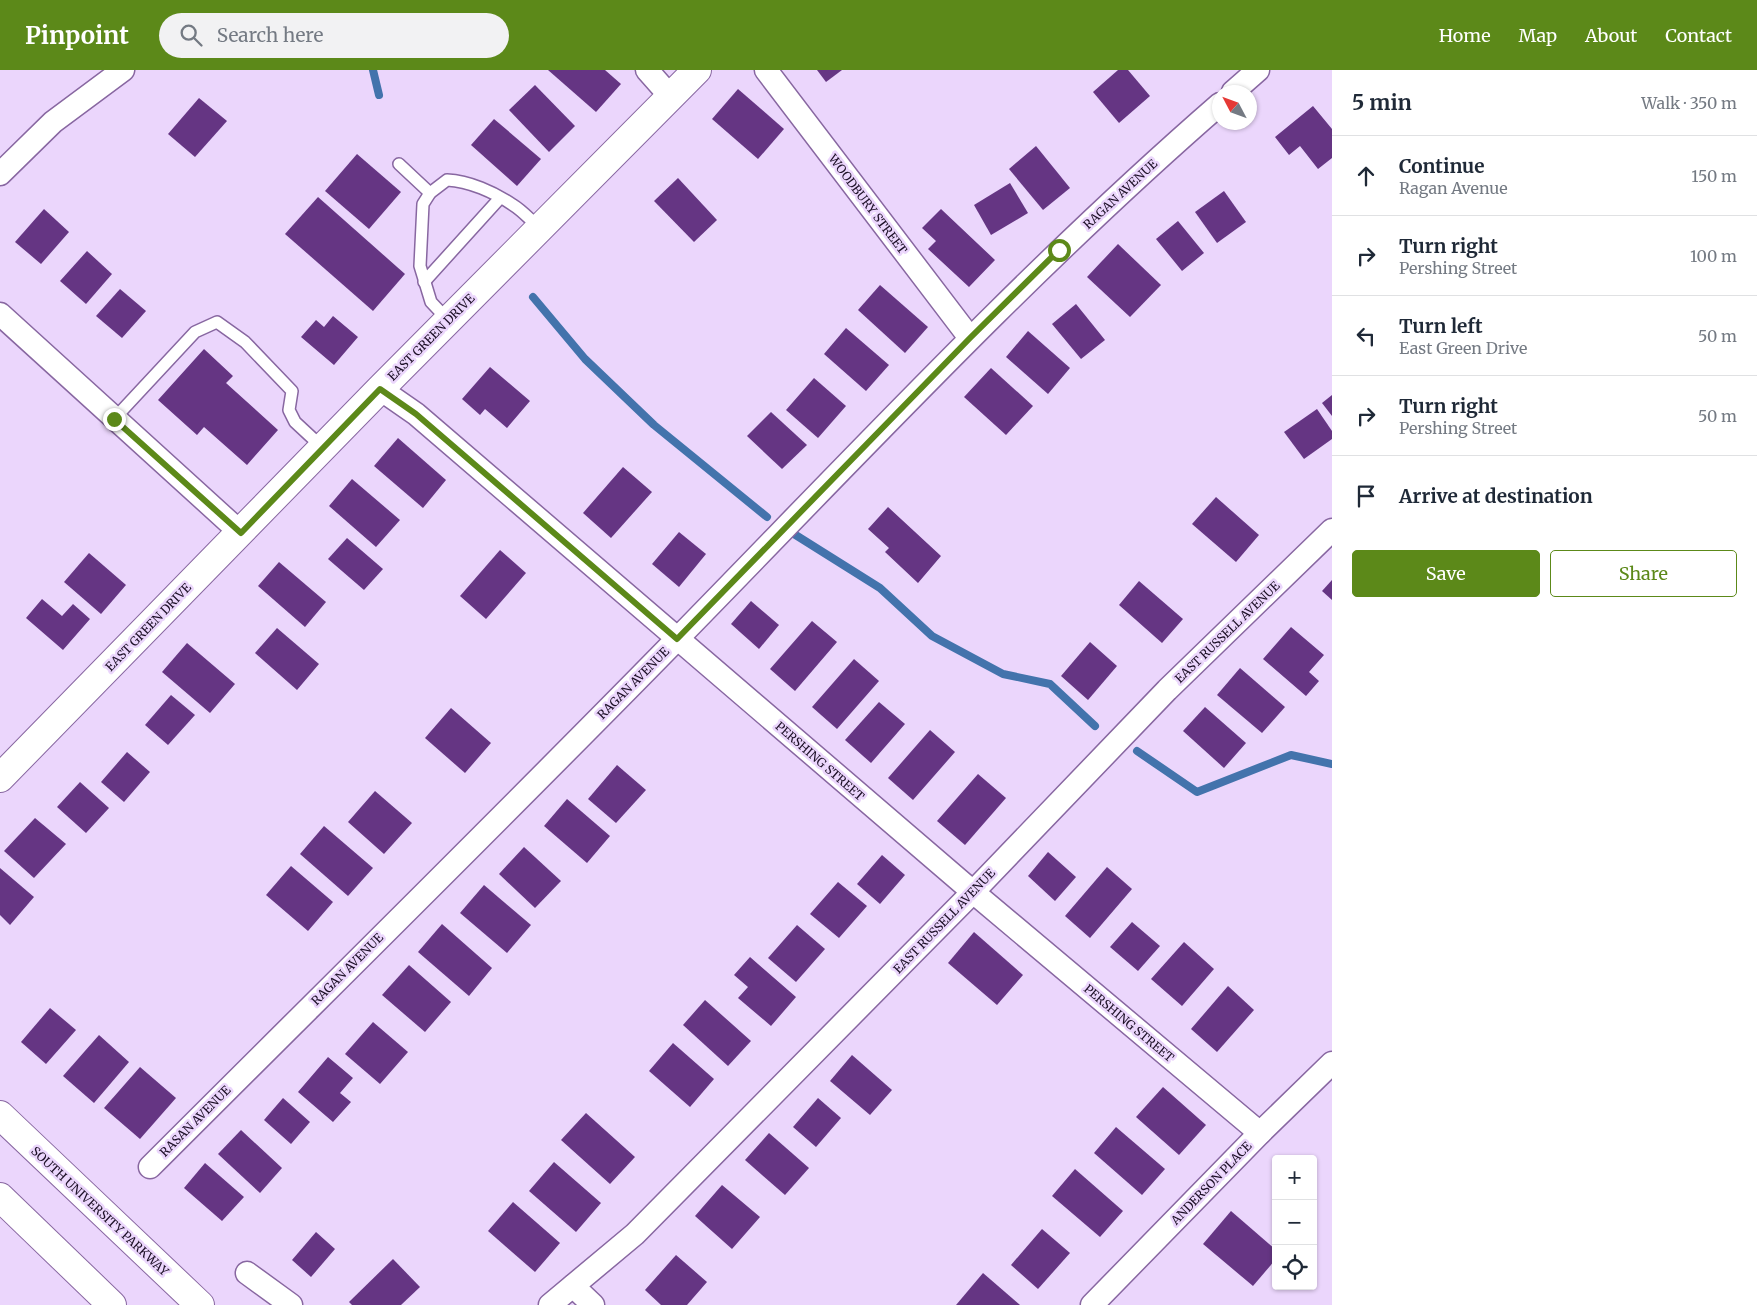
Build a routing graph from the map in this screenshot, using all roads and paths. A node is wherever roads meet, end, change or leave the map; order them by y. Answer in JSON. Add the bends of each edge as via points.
{"nodes":[{"id":1,"x":123,"y":70,"type":"edge"},
{"id":2,"x":647,"y":70,"type":"edge"},
{"id":3,"x":697,"y":70,"type":"edge"},
{"id":4,"x":766,"y":70,"type":"edge"},
{"id":5,"x":1258,"y":70,"type":"edge"},
{"id":6,"x":1240,"y":85,"type":"edge"},
{"id":7,"x":670,"y":96,"type":"junction"},
{"id":8,"x":1212,"y":111,"type":"edge"},
{"id":9,"x":399,"y":164,"type":"dead end"},
{"id":10,"x":0,"y":174,"type":"edge"},
{"id":11,"x":430,"y":193,"type":"junction"},
{"id":12,"x":500,"y":198,"type":"junction"},
{"id":13,"x":540,"y":228,"type":"junction"},
{"id":14,"x":424,"y":282,"type":"junction"},
{"id":15,"x":0,"y":314,"type":"edge"},
{"id":16,"x":448,"y":320,"type":"junction"},
{"id":17,"x":970,"y":338,"type":"junction"},
{"id":18,"x":380,"y":389,"type":"junction"},
{"id":19,"x":114,"y":419,"type":"junction"},
{"id":20,"x":323,"y":448,"type":"junction"},
{"id":21,"x":1332,"y":530,"type":"edge"},
{"id":22,"x":241,"y":533,"type":"junction"},
{"id":23,"x":677,"y":639,"type":"junction"},
{"id":24,"x":0,"y":778,"type":"edge"},
{"id":25,"x":973,"y":892,"type":"junction"},
{"id":26,"x":1332,"y":1063,"type":"edge"},
{"id":27,"x":241,"y":1075,"type":"joint"},
{"id":28,"x":0,"y":1115,"type":"edge"},
{"id":29,"x":1260,"y":1133,"type":"junction"},
{"id":30,"x":150,"y":1167,"type":"dead end"},
{"id":31,"x":0,"y":1197,"type":"edge"},
{"id":32,"x":247,"y":1273,"type":"dead end"},
{"id":33,"x":573,"y":1286,"type":"junction"},
{"id":34,"x":112,"y":1305,"type":"edge"},
{"id":35,"x":200,"y":1305,"type":"edge"},
{"id":36,"x":291,"y":1305,"type":"edge"},
{"id":37,"x":550,"y":1305,"type":"edge"},
{"id":38,"x":593,"y":1305,"type":"edge"},
{"id":39,"x":1092,"y":1305,"type":"edge"}],
"edges":[{"from":1,"to":10,"type":"street","via":[[53,122]]},
{"from":2,"to":7,"type":"street"},
{"from":3,"to":7,"type":"main road","name":"EAST GREEN DRIVE"},
{"from":4,"to":17,"type":"street","name":"WOODBURY STREET"},
{"from":5,"to":6,"type":"street"},
{"from":7,"to":13,"type":"main road","name":"EAST GREEN DRIVE"},
{"from":8,"to":17,"type":"street","name":"RAGAN AVENUE","via":[[1059,250]]},
{"from":9,"to":11,"type":"lane"},
{"from":11,"to":12,"type":"lane","via":[[447,180],[461,181]]},
{"from":11,"to":14,"type":"lane","via":[[423,204],[421,217],[420,266]]},
{"from":12,"to":13,"type":"lane","via":[[514,205]]},
{"from":12,"to":14,"type":"lane"},
{"from":13,"to":16,"type":"main road","name":"EAST GREEN DRIVE"},
{"from":14,"to":16,"type":"lane","via":[[432,302]]},
{"from":15,"to":19,"type":"street"},
{"from":16,"to":18,"type":"main road","name":"EAST GREEN DRIVE"},
{"from":17,"to":23,"type":"street","name":"RAGAN AVENUE"},
{"from":18,"to":20,"type":"main road","name":"EAST GREEN DRIVE"},
{"from":18,"to":23,"type":"street","name":"PERSHING STREET","via":[[416,414]]},
{"from":19,"to":20,"type":"lane","via":[[196,332],[216,322],[244,342],[292,391],[289,410],[295,422]]},
{"from":19,"to":22,"type":"street"},
{"from":20,"to":22,"type":"main road","name":"EAST GREEN DRIVE"},
{"from":21,"to":25,"type":"street","name":"EAST RUSSELL AVENUE","via":[[1167,690]]},
{"from":22,"to":24,"type":"main road","name":"EAST GREEN DRIVE"},
{"from":23,"to":25,"type":"street","name":"PERSHING STREET"},
{"from":23,"to":27,"type":"street","name":"RAGAN AVENUE"},
{"from":25,"to":29,"type":"street","name":"PERSHING STREET"},
{"from":25,"to":33,"type":"street","name":"EAST RUSSELL AVENUE","via":[[635,1234]]},
{"from":26,"to":29,"type":"street","name":"ANDERSON PLACE"},
{"from":27,"to":30,"type":"street","name":"RASAN AVENUE"},
{"from":28,"to":35,"type":"main road","name":"SOUTH UNIVERSITY PARKWAY"},
{"from":29,"to":39,"type":"street","name":"ANDERSON PLACE"},
{"from":31,"to":34,"type":"main road"},
{"from":32,"to":36,"type":"street"},
{"from":33,"to":37,"type":"street","name":"EAST RUSSELL AVENUE"},
{"from":33,"to":38,"type":"street"}]}
